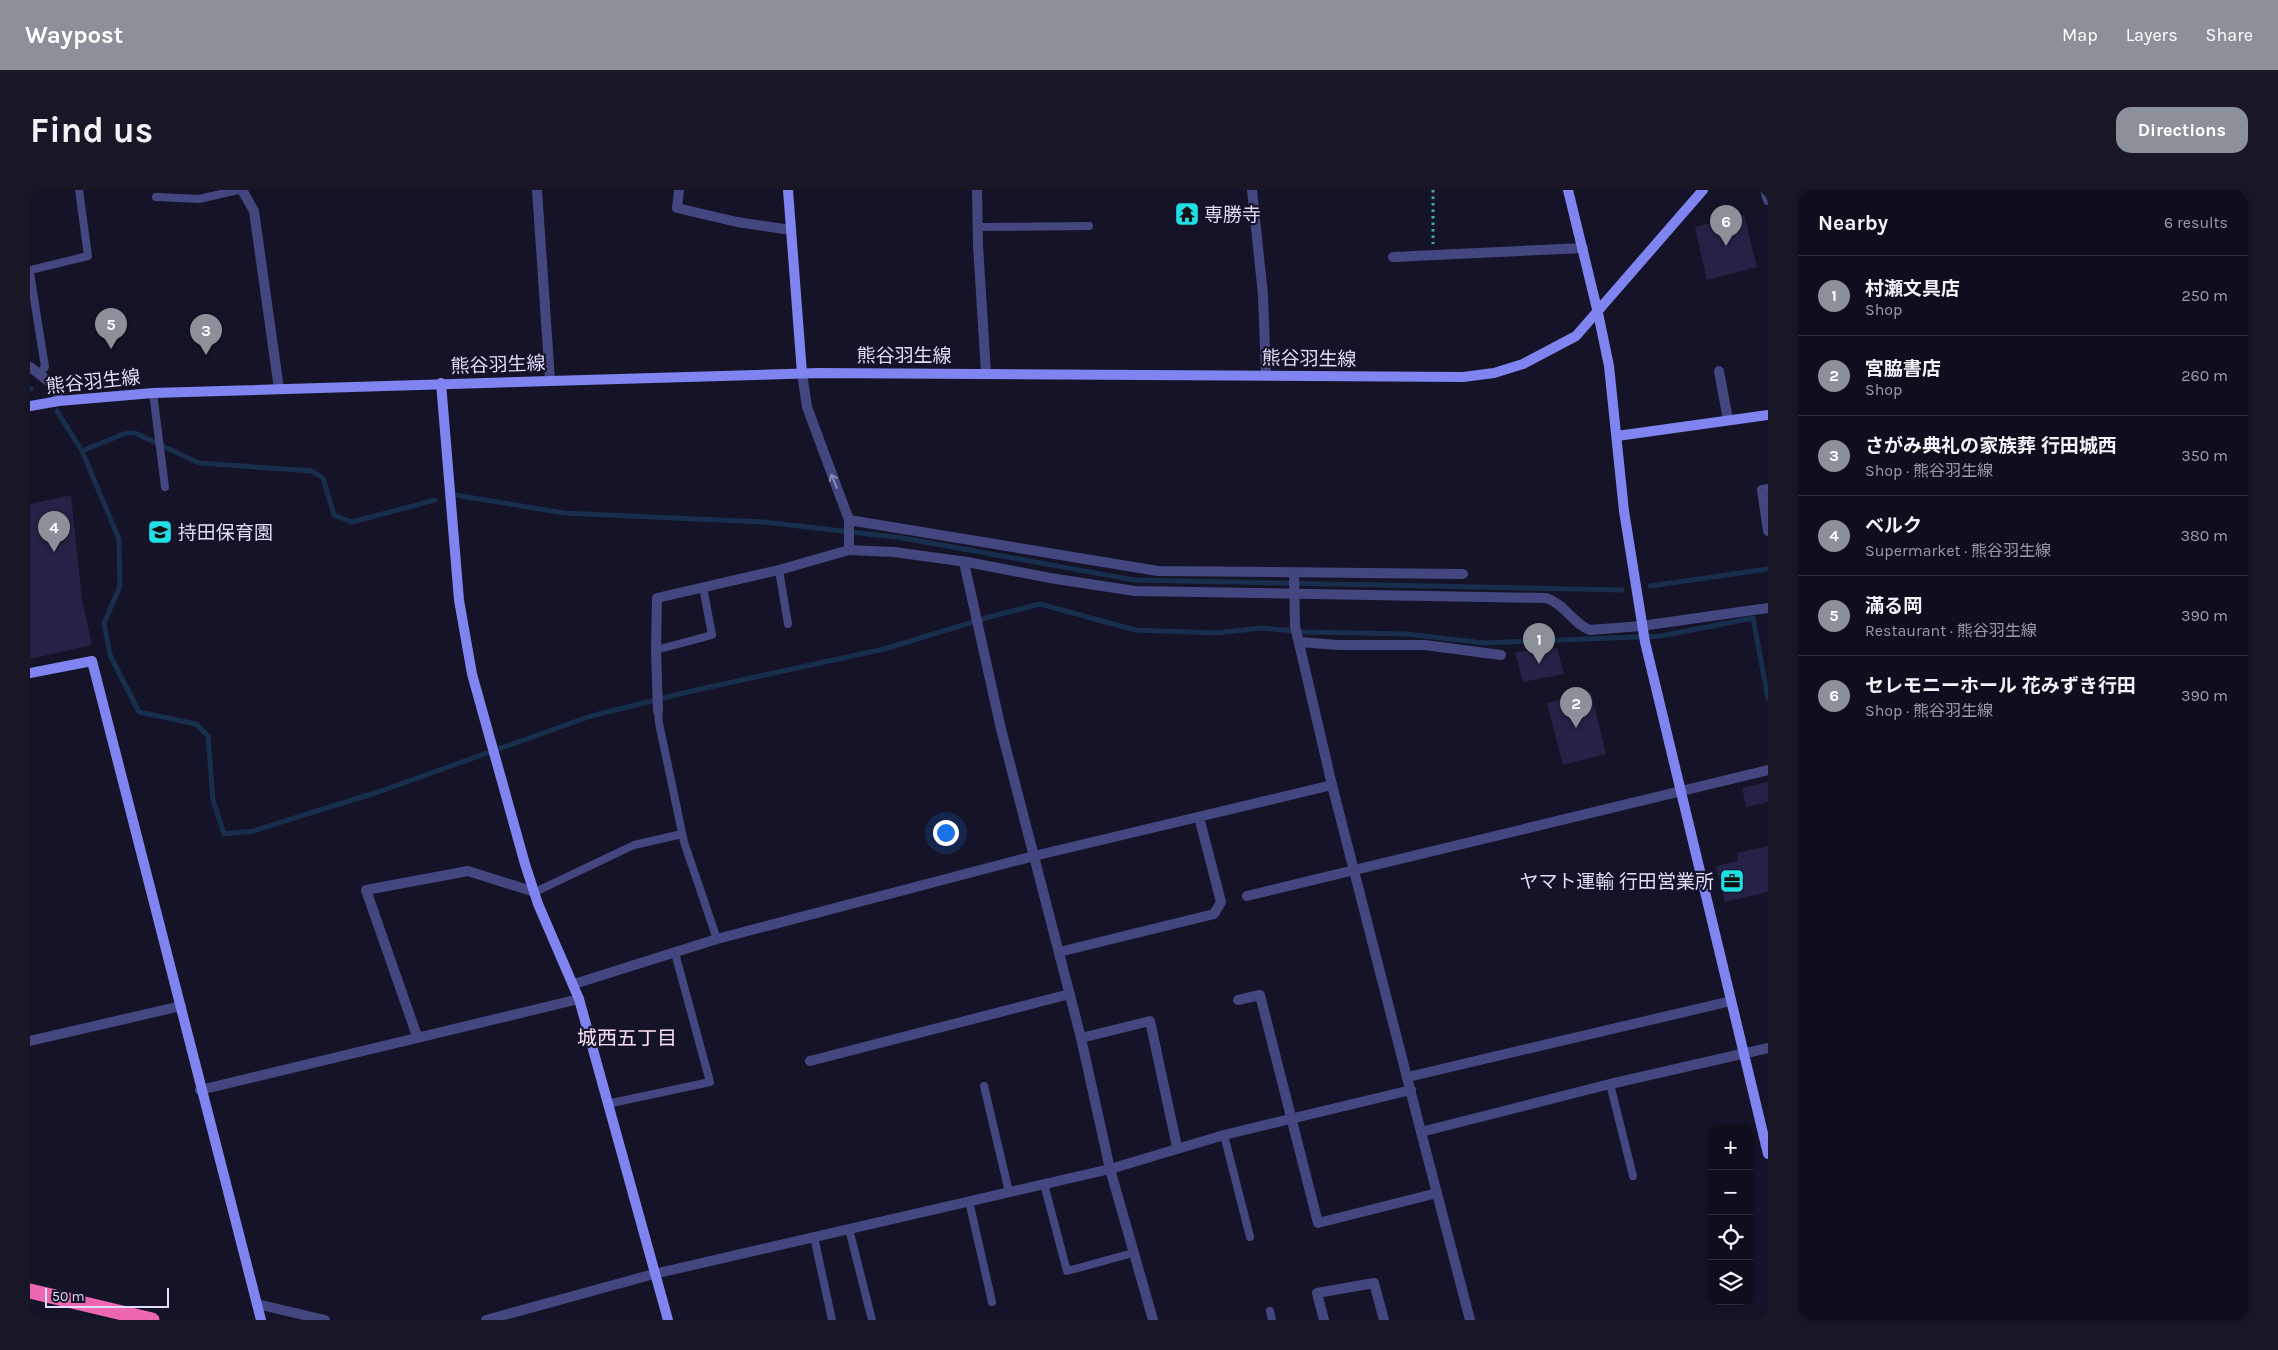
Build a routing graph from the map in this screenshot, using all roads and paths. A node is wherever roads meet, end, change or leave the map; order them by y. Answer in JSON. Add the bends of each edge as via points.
{"nodes":[{"id":1,"x":79,"y":190,"type":"edge"},
{"id":2,"x":238,"y":190,"type":"edge"},
{"id":3,"x":242,"y":190,"type":"edge"},
{"id":4,"x":537,"y":190,"type":"edge"},
{"id":5,"x":679,"y":190,"type":"edge"},
{"id":6,"x":788,"y":190,"type":"edge"},
{"id":7,"x":977,"y":190,"type":"edge"},
{"id":8,"x":1252,"y":190,"type":"edge"},
{"id":9,"x":1433,"y":190,"type":"edge"},
{"id":10,"x":1568,"y":190,"type":"edge"},
{"id":11,"x":1703,"y":190,"type":"edge"},
{"id":12,"x":1765,"y":190,"type":"edge"},
{"id":13,"x":156,"y":197,"type":"dead end"},
{"id":14,"x":1768,"y":200,"type":"edge"},
{"id":15,"x":1089,"y":226,"type":"dead end"},
{"id":16,"x":978,"y":227,"type":"junction"},
{"id":17,"x":791,"y":230,"type":"junction"},
{"id":18,"x":1583,"y":248,"type":"junction"},
{"id":19,"x":1434,"y":256,"type":"junction"},
{"id":20,"x":1393,"y":257,"type":"dead end"},
{"id":21,"x":30,"y":272,"type":"edge"},
{"id":22,"x":1598,"y":313,"type":"junction"},
{"id":23,"x":30,"y":367,"type":"edge"},
{"id":24,"x":1719,"y":371,"type":"dead end"},
{"id":25,"x":40,"y":373,"type":"junction"},
{"id":26,"x":802,"y":373,"type":"junction"},
{"id":27,"x":986,"y":373,"type":"junction"},
{"id":28,"x":1266,"y":375,"type":"junction"},
{"id":29,"x":550,"y":380,"type":"junction"},
{"id":30,"x":441,"y":383,"type":"junction"},
{"id":31,"x":279,"y":389,"type":"junction"},
{"id":32,"x":153,"y":393,"type":"junction"},
{"id":33,"x":58,"y":401,"type":"junction"},
{"id":34,"x":30,"y":406,"type":"edge"},
{"id":35,"x":1768,"y":415,"type":"edge"},
{"id":36,"x":1728,"y":420,"type":"junction"},
{"id":37,"x":1617,"y":436,"type":"junction"},
{"id":38,"x":165,"y":487,"type":"dead end"},
{"id":39,"x":1768,"y":489,"type":"edge"},
{"id":40,"x":850,"y":523,"type":"junction"},
{"id":41,"x":1768,"y":531,"type":"edge"},
{"id":42,"x":849,"y":550,"type":"junction"},
{"id":43,"x":967,"y":562,"type":"junction"},
{"id":44,"x":779,"y":570,"type":"junction"},
{"id":45,"x":1462,"y":574,"type":"dead end"},
{"id":46,"x":1293,"y":583,"type":"junction"},
{"id":47,"x":703,"y":587,"type":"junction"},
{"id":48,"x":1768,"y":608,"type":"edge"},
{"id":49,"x":788,"y":624,"type":"dead end"},
{"id":50,"x":1643,"y":633,"type":"junction"},
{"id":51,"x":1297,"y":635,"type":"junction"},
{"id":52,"x":656,"y":650,"type":"junction"},
{"id":53,"x":1501,"y":655,"type":"dead end"},
{"id":54,"x":30,"y":673,"type":"edge"},
{"id":55,"x":658,"y":711,"type":"joint"},
{"id":56,"x":1768,"y":770,"type":"edge"},
{"id":57,"x":1332,"y":784,"type":"junction"},
{"id":58,"x":1680,"y":791,"type":"junction"},
{"id":59,"x":1199,"y":817,"type":"junction"},
{"id":60,"x":682,"y":834,"type":"junction"},
{"id":61,"x":1034,"y":856,"type":"junction"},
{"id":62,"x":1354,"y":870,"type":"junction"},
{"id":63,"x":535,"y":892,"type":"junction"},
{"id":64,"x":1247,"y":896,"type":"dead end"},
{"id":65,"x":717,"y":939,"type":"junction"},
{"id":66,"x":1059,"y":952,"type":"junction"},
{"id":67,"x":675,"y":953,"type":"junction"},
{"id":68,"x":574,"y":984,"type":"junction"},
{"id":69,"x":1070,"y":994,"type":"junction"},
{"id":70,"x":579,"y":999,"type":"junction"},
{"id":71,"x":1238,"y":1000,"type":"dead end"},
{"id":72,"x":1731,"y":1001,"type":"junction"},
{"id":73,"x":181,"y":1006,"type":"junction"},
{"id":74,"x":417,"y":1036,"type":"junction"},
{"id":75,"x":1081,"y":1038,"type":"junction"},
{"id":76,"x":30,"y":1041,"type":"edge"},
{"id":77,"x":1768,"y":1048,"type":"edge"},
{"id":78,"x":1744,"y":1054,"type":"junction"},
{"id":79,"x":810,"y":1061,"type":"dead end"},
{"id":80,"x":1408,"y":1077,"type":"junction"},
{"id":81,"x":1610,"y":1084,"type":"junction"},
{"id":82,"x":984,"y":1086,"type":"dead end"},
{"id":83,"x":200,"y":1090,"type":"junction"},
{"id":84,"x":1411,"y":1090,"type":"junction"},
{"id":85,"x":607,"y":1104,"type":"junction"},
{"id":86,"x":1291,"y":1120,"type":"junction"},
{"id":87,"x":1421,"y":1132,"type":"junction"},
{"id":88,"x":1224,"y":1135,"type":"junction"},
{"id":89,"x":1176,"y":1147,"type":"junction"},
{"id":90,"x":1768,"y":1154,"type":"edge"},
{"id":91,"x":1110,"y":1169,"type":"junction"},
{"id":92,"x":1633,"y":1176,"type":"dead end"},
{"id":93,"x":1044,"y":1184,"type":"junction"},
{"id":94,"x":1009,"y":1192,"type":"junction"},
{"id":95,"x":1437,"y":1193,"type":"junction"},
{"id":96,"x":969,"y":1202,"type":"junction"},
{"id":97,"x":848,"y":1229,"type":"junction"},
{"id":98,"x":814,"y":1237,"type":"junction"},
{"id":99,"x":1250,"y":1237,"type":"dead end"},
{"id":100,"x":1133,"y":1253,"type":"junction"},
{"id":101,"x":654,"y":1274,"type":"junction"},
{"id":102,"x":30,"y":1291,"type":"edge"},
{"id":103,"x":992,"y":1302,"type":"dead end"},
{"id":104,"x":257,"y":1304,"type":"junction"},
{"id":105,"x":1270,"y":1310,"type":"dead end"},
{"id":106,"x":152,"y":1320,"type":"edge"},
{"id":107,"x":261,"y":1320,"type":"edge"},
{"id":108,"x":325,"y":1320,"type":"edge"},
{"id":109,"x":486,"y":1320,"type":"edge"},
{"id":110,"x":668,"y":1320,"type":"edge"},
{"id":111,"x":832,"y":1320,"type":"edge"},
{"id":112,"x":872,"y":1320,"type":"edge"},
{"id":113,"x":1153,"y":1320,"type":"edge"},
{"id":114,"x":1272,"y":1320,"type":"edge"},
{"id":115,"x":1324,"y":1320,"type":"edge"},
{"id":116,"x":1384,"y":1320,"type":"edge"},
{"id":117,"x":1470,"y":1320,"type":"edge"}],
"edges":[{"from":1,"to":21,"type":"lane","via":[[88,256]]},
{"from":2,"to":13,"type":"lane","via":[[199,199]]},
{"from":3,"to":31,"type":"street","via":[[254,211]]},
{"from":4,"to":29,"type":"street"},
{"from":5,"to":17,"type":"street","via":[[677,208]]},
{"from":6,"to":17,"type":"street"},
{"from":7,"to":16,"type":"street"},
{"from":8,"to":28,"type":"street","via":[[1263,295]]},
{"from":9,"to":19,"type":"path"},
{"from":10,"to":18,"type":"street"},
{"from":11,"to":22,"type":"street","name":"熊谷羽生線"},
{"from":12,"to":14,"type":"street"},
{"from":15,"to":16,"type":"lane"},
{"from":16,"to":27,"type":"street"},
{"from":17,"to":26,"type":"street"},
{"from":18,"to":19,"type":"street"},
{"from":18,"to":22,"type":"street"},
{"from":19,"to":20,"type":"street"},
{"from":21,"to":25,"type":"lane","via":[[45,367]]},
{"from":22,"to":28,"type":"street","name":"熊谷羽生線","via":[[1576,336],[1523,364],[1494,374],[1463,377]]},
{"from":22,"to":37,"type":"street","via":[[1609,366]]},
{"from":23,"to":25,"type":"street"},
{"from":24,"to":36,"type":"street"},
{"from":25,"to":33,"type":"street","via":[[56,387]]},
{"from":26,"to":27,"type":"street","name":"熊谷羽生線"},
{"from":26,"to":29,"type":"street","name":"熊谷羽生線"},
{"from":40,"to":26,"type":"street","one_way":true,"via":[[807,407]]},
{"from":27,"to":28,"type":"street","name":"熊谷羽生線"},
{"from":29,"to":30,"type":"street","name":"熊谷羽生線"},
{"from":30,"to":31,"type":"street","name":"熊谷羽生線"},
{"from":30,"to":63,"type":"street","via":[[459,600],[472,674]]},
{"from":31,"to":32,"type":"street","name":"熊谷羽生線"},
{"from":32,"to":33,"type":"street","name":"熊谷羽生線"},
{"from":32,"to":38,"type":"lane"},
{"from":33,"to":34,"type":"street","name":"熊谷羽生線"},
{"from":35,"to":36,"type":"street"},
{"from":36,"to":37,"type":"street"},
{"from":37,"to":50,"type":"street","via":[[1624,511]]},
{"from":39,"to":41,"type":"street","via":[[1762,490]]},
{"from":40,"to":42,"type":"street"},
{"from":40,"to":46,"type":"street","via":[[1158,571]]},
{"from":42,"to":43,"type":"street","via":[[894,552]]},
{"from":42,"to":44,"type":"street"},
{"from":43,"to":46,"type":"street","via":[[1135,591]]},
{"from":43,"to":61,"type":"street","via":[[965,568],[1001,729]]},
{"from":44,"to":47,"type":"street"},
{"from":44,"to":49,"type":"lane"},
{"from":45,"to":46,"type":"street"},
{"from":46,"to":50,"type":"street","via":[[1546,598],[1560,604],[1584,628]]},
{"from":46,"to":51,"type":"street"},
{"from":47,"to":52,"type":"street","via":[[657,598]]},
{"from":47,"to":52,"type":"lane","via":[[712,635]]},
{"from":48,"to":50,"type":"street"},
{"from":50,"to":58,"type":"street"},
{"from":51,"to":53,"type":"street","via":[[1338,645],[1424,645]]},
{"from":51,"to":57,"type":"street"},
{"from":52,"to":55,"type":"street"},
{"from":54,"to":73,"type":"street","via":[[92,661]]},
{"from":55,"to":60,"type":"lane"},
{"from":56,"to":58,"type":"street"},
{"from":57,"to":59,"type":"street"},
{"from":57,"to":62,"type":"street"},
{"from":58,"to":62,"type":"street"},
{"from":58,"to":72,"type":"street"},
{"from":59,"to":61,"type":"street"},
{"from":59,"to":66,"type":"street","via":[[1221,902],[1214,914]]},
{"from":60,"to":63,"type":"lane","via":[[634,845]]},
{"from":60,"to":65,"type":"lane"},
{"from":61,"to":65,"type":"street"},
{"from":61,"to":66,"type":"street"},
{"from":62,"to":64,"type":"street"},
{"from":62,"to":80,"type":"street"},
{"from":63,"to":68,"type":"street"},
{"from":63,"to":74,"type":"street","via":[[468,871],[366,890]]},
{"from":65,"to":67,"type":"street"},
{"from":66,"to":69,"type":"street"},
{"from":67,"to":68,"type":"street"},
{"from":67,"to":85,"type":"lane","via":[[710,1082]]},
{"from":68,"to":70,"type":"street"},
{"from":69,"to":75,"type":"street"},
{"from":69,"to":79,"type":"street"},
{"from":70,"to":74,"type":"street"},
{"from":70,"to":85,"type":"street"},
{"from":71,"to":86,"type":"street","via":[[1260,995]]},
{"from":72,"to":78,"type":"street"},
{"from":72,"to":80,"type":"street"},
{"from":73,"to":76,"type":"street"},
{"from":73,"to":83,"type":"street"},
{"from":74,"to":83,"type":"street"},
{"from":75,"to":89,"type":"street","via":[[1150,1021]]},
{"from":75,"to":91,"type":"street"},
{"from":77,"to":78,"type":"street"},
{"from":78,"to":81,"type":"street"},
{"from":78,"to":90,"type":"street"},
{"from":80,"to":84,"type":"street"},
{"from":81,"to":87,"type":"street"},
{"from":81,"to":92,"type":"lane"},
{"from":82,"to":94,"type":"lane"},
{"from":83,"to":104,"type":"street"},
{"from":84,"to":86,"type":"street"},
{"from":84,"to":87,"type":"street"},
{"from":85,"to":101,"type":"street"},
{"from":86,"to":88,"type":"street"},
{"from":86,"to":95,"type":"street","via":[[1318,1223]]},
{"from":87,"to":95,"type":"street"},
{"from":88,"to":89,"type":"street"},
{"from":88,"to":99,"type":"lane"},
{"from":89,"to":91,"type":"street"},
{"from":91,"to":93,"type":"street"},
{"from":91,"to":100,"type":"street"},
{"from":93,"to":94,"type":"street"},
{"from":93,"to":100,"type":"lane","via":[[1066,1271]]},
{"from":94,"to":96,"type":"street"},
{"from":95,"to":117,"type":"street"},
{"from":96,"to":97,"type":"street"},
{"from":96,"to":103,"type":"lane"},
{"from":97,"to":98,"type":"street"},
{"from":97,"to":112,"type":"lane"},
{"from":98,"to":101,"type":"street"},
{"from":98,"to":111,"type":"lane"},
{"from":100,"to":113,"type":"street"},
{"from":101,"to":109,"type":"street"},
{"from":101,"to":110,"type":"street"},
{"from":102,"to":106,"type":"highway"},
{"from":104,"to":107,"type":"street"},
{"from":104,"to":108,"type":"street"},
{"from":105,"to":114,"type":"lane"},
{"from":115,"to":116,"type":"street","via":[[1317,1293],[1374,1283]]}]}
